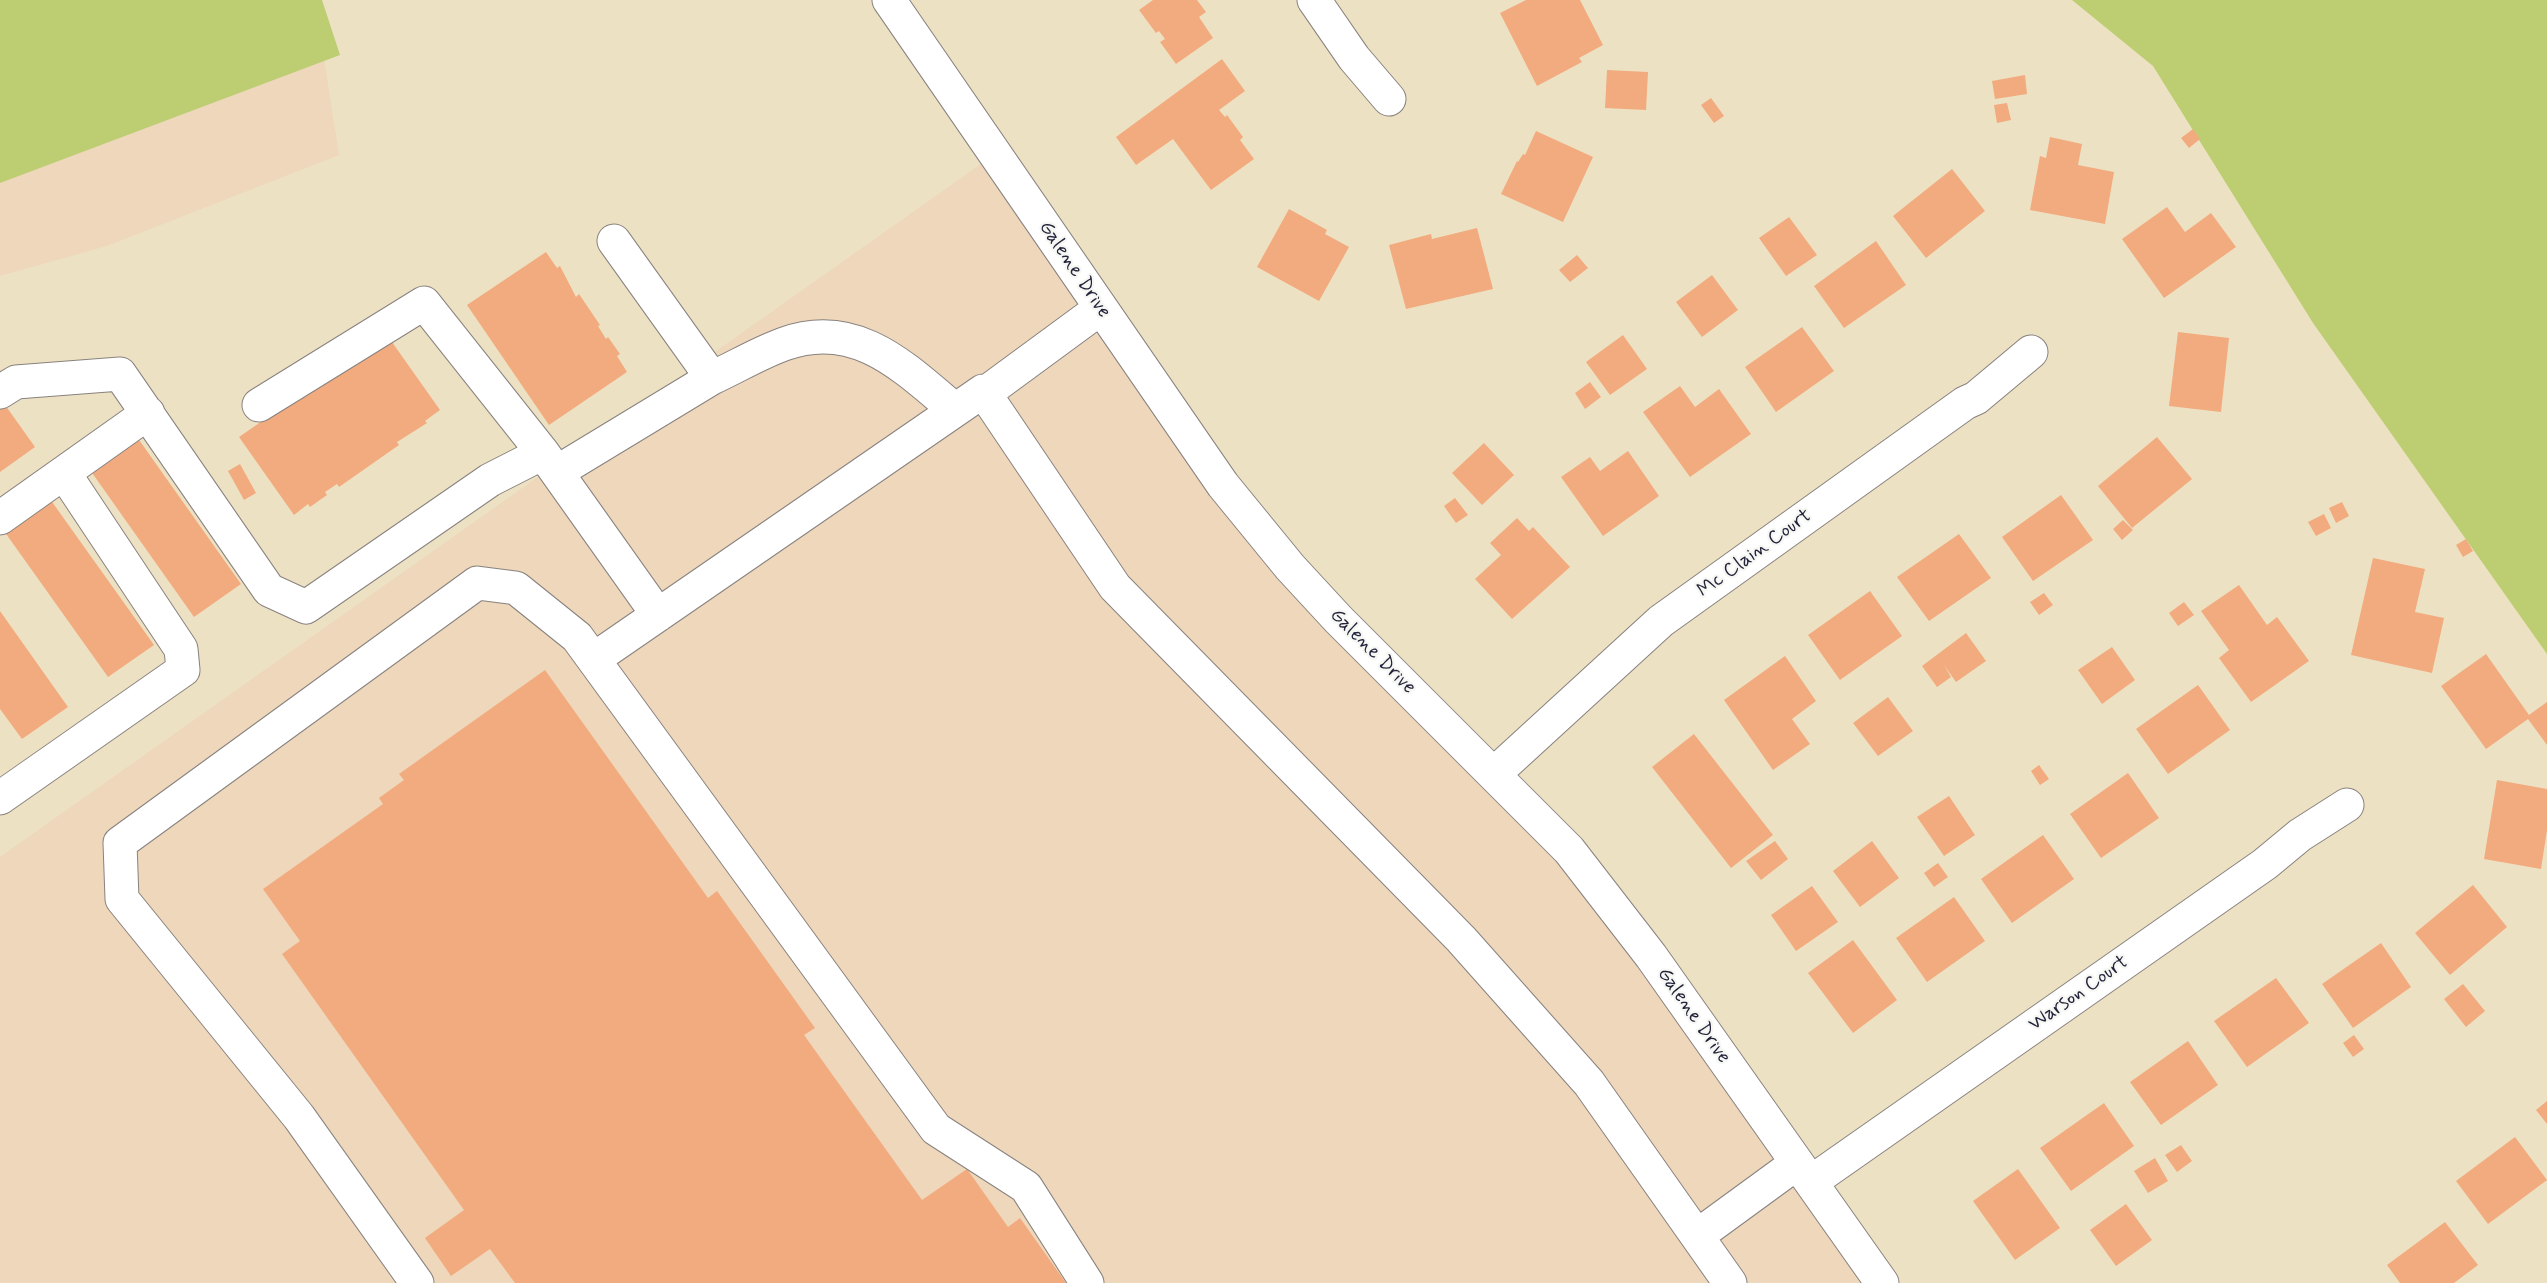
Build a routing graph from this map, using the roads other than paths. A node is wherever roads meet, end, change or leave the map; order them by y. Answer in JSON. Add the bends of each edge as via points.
{"nodes":[{"id":1,"x":889,"y":0,"type":"edge"},
{"id":2,"x":1314,"y":0,"type":"edge"},
{"id":3,"x":1389,"y":99,"type":"dead end"},
{"id":4,"x":614,"y":241,"type":"dead end"},
{"id":5,"x":1101,"y":308,"type":"junction"},
{"id":6,"x":2031,"y":352,"type":"dead end"},
{"id":7,"x":712,"y":378,"type":"junction"},
{"id":8,"x":0,"y":392,"type":"edge"},
{"id":9,"x":984,"y":394,"type":"junction"},
{"id":10,"x":259,"y":405,"type":"dead end"},
{"id":11,"x":955,"y":410,"type":"junction"},
{"id":12,"x":148,"y":413,"type":"junction"},
{"id":13,"x":550,"y":463,"type":"junction"},
{"id":14,"x":64,"y":473,"type":"junction"},
{"id":15,"x":0,"y":518,"type":"edge"},
{"id":16,"x":658,"y":615,"type":"junction"},
{"id":17,"x":594,"y":659,"type":"junction"},
{"id":18,"x":1494,"y":774,"type":"junction"},
{"id":19,"x":0,"y":798,"type":"edge"},
{"id":20,"x":2347,"y":805,"type":"dead end"},
{"id":21,"x":1804,"y":1172,"type":"junction"},
{"id":22,"x":1696,"y":1236,"type":"junction"},
{"id":23,"x":417,"y":1283,"type":"edge"},
{"id":24,"x":1087,"y":1283,"type":"edge"},
{"id":25,"x":1730,"y":1283,"type":"edge"},
{"id":26,"x":1882,"y":1283,"type":"edge"}],
"edges":[{"from":1,"to":5,"type":"street","name":"Galene Drive"},
{"from":2,"to":3,"type":"street","via":[[1354,58]]},
{"from":4,"to":7,"type":"street"},
{"from":5,"to":9,"type":"street"},
{"from":5,"to":18,"type":"street","name":"Galene Drive","via":[[1223,485],[1290,567]]},
{"from":6,"to":18,"type":"street","name":"Mc Clain Court","via":[[1976,398],[1661,621]]},
{"from":7,"to":11,"type":"street","via":[[784,344],[822,335],[863,343],[901,365]]},
{"from":7,"to":13,"type":"street"},
{"from":8,"to":12,"type":"street","via":[[16,382],[120,374]]},
{"from":9,"to":11,"type":"street","via":[[982,391]]},
{"from":9,"to":22,"type":"street","via":[[1115,587],[1461,939],[1589,1083]]},
{"from":10,"to":13,"type":"street","via":[[424,303]]},
{"from":11,"to":16,"type":"street"},
{"from":12,"to":13,"type":"street","via":[[269,590],[306,607],[490,480]]},
{"from":12,"to":14,"type":"street"},
{"from":13,"to":16,"type":"street"},
{"from":14,"to":15,"type":"street"},
{"from":14,"to":19,"type":"street","via":[[181,648],[183,670]]},
{"from":16,"to":17,"type":"street"},
{"from":17,"to":23,"type":"street","via":[[577,637],[516,588],[477,583],[120,843],[122,899],[299,1117]]},
{"from":17,"to":24,"type":"street","via":[[936,1129],[1026,1187]]},
{"from":18,"to":21,"type":"street","name":"Galene Drive","via":[[1569,850],[1651,956]]},
{"from":20,"to":21,"type":"street","name":"Warson Court"},
{"from":21,"to":22,"type":"street","name":"Warson Court"},
{"from":21,"to":26,"type":"street","name":"Galene Drive"},
{"from":22,"to":25,"type":"street"}]}
